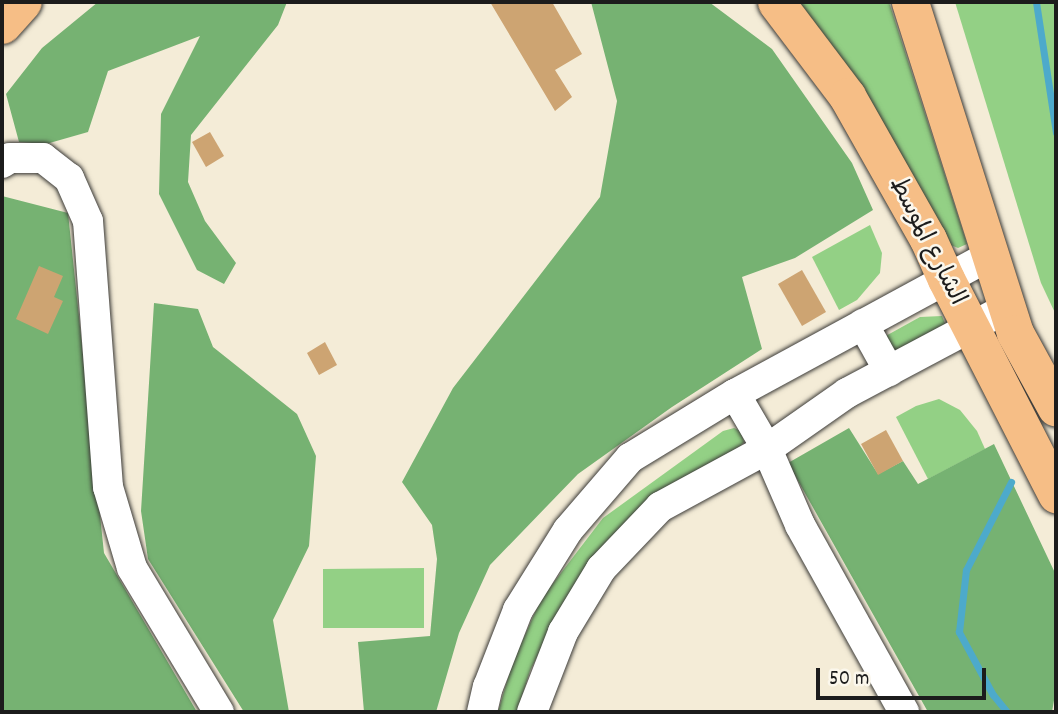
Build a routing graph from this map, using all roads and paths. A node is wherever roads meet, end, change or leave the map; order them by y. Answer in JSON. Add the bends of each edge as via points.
{"nodes":[{"id":1,"x":23,"y":2,"type":"edge"},
{"id":2,"x":776,"y":2,"type":"edge"},
{"id":3,"x":910,"y":2,"type":"edge"},
{"id":4,"x":2,"y":25,"type":"edge"},
{"id":5,"x":2,"y":163,"type":"edge"},
{"id":6,"x":991,"y":256,"type":"junction"},
{"id":7,"x":946,"y":279,"type":"junction"},
{"id":8,"x":1007,"y":308,"type":"junction"},
{"id":9,"x":863,"y":324,"type":"junction"},
{"id":10,"x":970,"y":328,"type":"junction"},
{"id":11,"x":889,"y":371,"type":"junction"},
{"id":12,"x":735,"y":394,"type":"junction"},
{"id":13,"x":1056,"y":408,"type":"edge"},
{"id":14,"x":767,"y":449,"type":"junction"},
{"id":15,"x":1056,"y":494,"type":"edge"},
{"id":16,"x":219,"y":712,"type":"edge"},
{"id":17,"x":482,"y":712,"type":"edge"},
{"id":18,"x":531,"y":712,"type":"edge"},
{"id":19,"x":904,"y":712,"type":"edge"}],
"edges":[{"from":1,"to":4,"type":"main road"},
{"from":2,"to":7,"type":"main road","name":"الشارع الموسط","via":[[847,96]]},
{"from":3,"to":6,"type":"main road","name":"الشارع الموسط"},
{"from":5,"to":16,"type":"lane","via":[[43,158],[69,178],[88,221],[111,497],[132,568]]},
{"from":6,"to":7,"type":"lane"},
{"from":6,"to":8,"type":"main road","name":"الشارع الموسط"},
{"from":7,"to":9,"type":"lane"},
{"from":7,"to":10,"type":"main road","name":"الشارع الموسط"},
{"from":8,"to":10,"type":"lane"},
{"from":8,"to":13,"type":"main road","name":"الشارع الموسط","via":[[1015,333]]},
{"from":9,"to":11,"type":"lane"},
{"from":9,"to":12,"type":"lane"},
{"from":10,"to":11,"type":"lane"},
{"from":10,"to":15,"type":"main road","name":"الشارع الموسط"},
{"from":11,"to":14,"type":"lane","via":[[847,393]]},
{"from":12,"to":14,"type":"lane"},
{"from":12,"to":17,"type":"lane","via":[[630,458],[568,530],[518,610]]},
{"from":14,"to":18,"type":"lane","via":[[660,507],[601,569],[563,632]]},
{"from":14,"to":19,"type":"lane","via":[[800,525]]}]}
